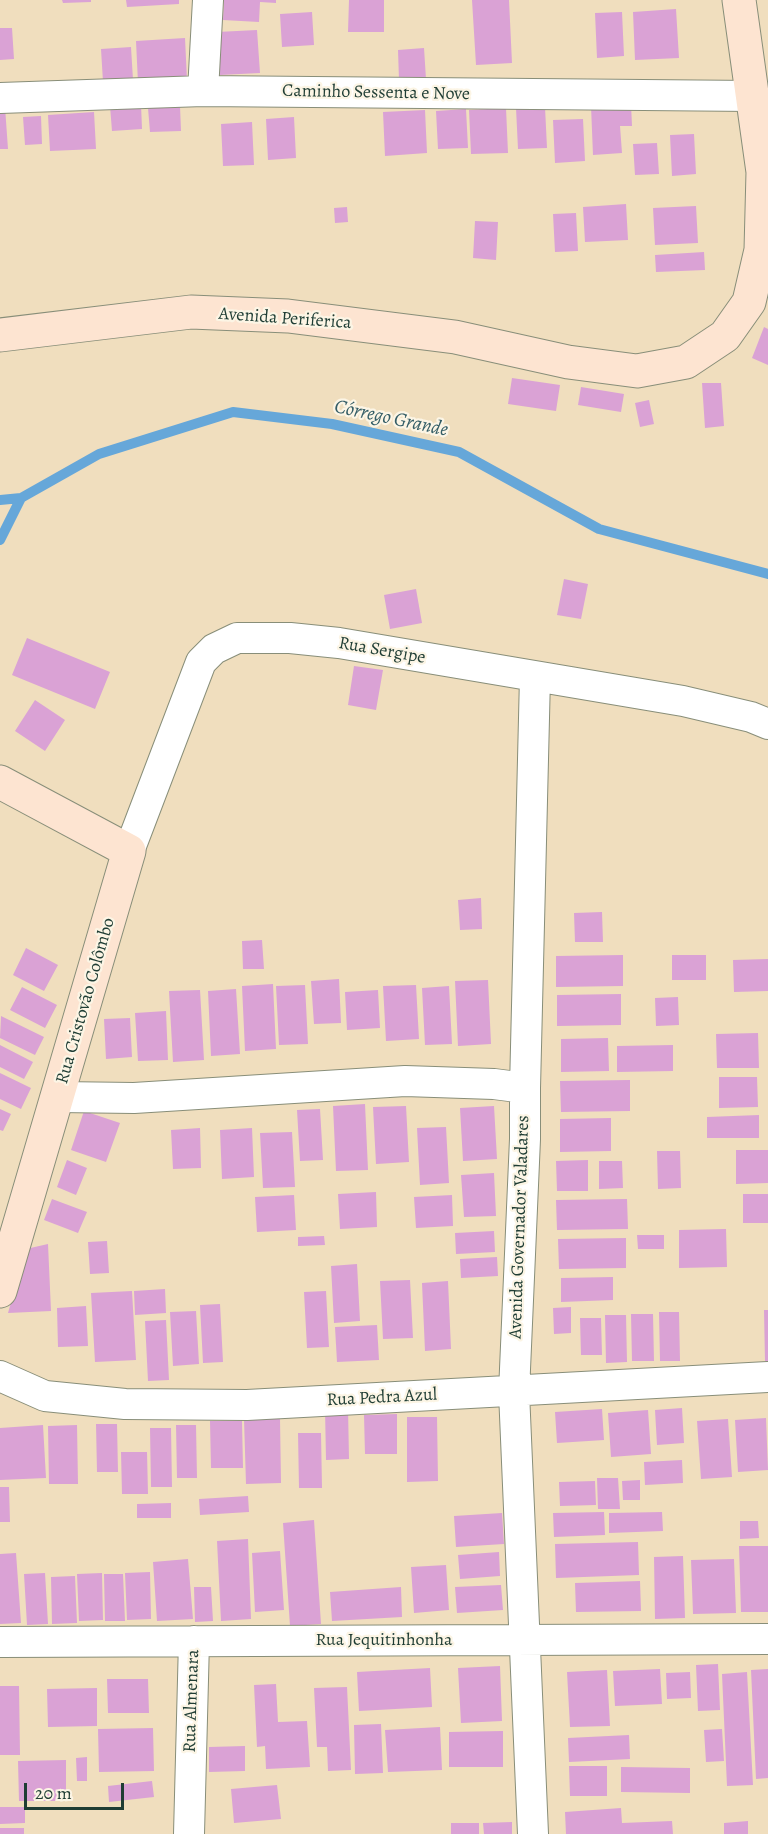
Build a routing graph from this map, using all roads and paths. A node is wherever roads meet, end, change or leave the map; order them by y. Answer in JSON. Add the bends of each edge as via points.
{"nodes":[{"id":1,"x":208,"y":0,"type":"edge"},
{"id":2,"x":739,"y":0,"type":"edge"},
{"id":3,"x":203,"y":91,"type":"junction"},
{"id":4,"x":753,"y":96,"type":"junction"},
{"id":5,"x":0,"y":98,"type":"edge"},
{"id":6,"x":0,"y":335,"type":"edge"},
{"id":7,"x":536,"y":677,"type":"junction"},
{"id":8,"x":768,"y":724,"type":"edge"},
{"id":9,"x":0,"y":783,"type":"edge"},
{"id":10,"x":129,"y":851,"type":"junction"},
{"id":11,"x":525,"y":1088,"type":"junction"},
{"id":12,"x":58,"y":1097,"type":"junction"},
{"id":13,"x":0,"y":1291,"type":"edge"},
{"id":14,"x":0,"y":1376,"type":"edge"},
{"id":15,"x":768,"y":1377,"type":"edge"},
{"id":16,"x":514,"y":1392,"type":"junction"},
{"id":17,"x":768,"y":1639,"type":"edge"},
{"id":18,"x":194,"y":1641,"type":"junction"},
{"id":19,"x":524,"y":1641,"type":"junction"},
{"id":20,"x":0,"y":1642,"type":"edge"},
{"id":21,"x":189,"y":1834,"type":"edge"},
{"id":22,"x":532,"y":1834,"type":"edge"}],
"edges":[{"from":1,"to":3,"type":"street"},
{"from":2,"to":4,"type":"street","name":"Avenida Periferica"},
{"from":3,"to":4,"type":"street","name":"Caminho Sessenta e Nove"},
{"from":3,"to":5,"type":"street","name":"Caminho Sessenta e Nove"},
{"from":4,"to":6,"type":"street","name":"Avenida Periferica","via":[[763,172],[761,250],[749,302],[725,336],[687,362],[637,371],[568,362],[455,337],[288,316],[192,312]]},
{"from":7,"to":8,"type":"street","name":"Rua Sergipe","via":[[683,701]]},
{"from":7,"to":10,"type":"street","name":"Rua Sergipe","via":[[339,643],[237,638],[214,649],[201,662]]},
{"from":7,"to":11,"type":"street","name":"Avenida Governador Valadares"},
{"from":9,"to":10,"type":"street"},
{"from":10,"to":12,"type":"street","name":"Rua Cristovão Colômbo"},
{"from":11,"to":12,"type":"street","via":[[405,1081],[134,1098]]},
{"from":11,"to":16,"type":"street","name":"Avenida Governador Valadares"},
{"from":12,"to":13,"type":"street","name":"Rua Cristovão Colômbo"},
{"from":14,"to":16,"type":"street","name":"Rua Pedra Azul","via":[[45,1396],[124,1404],[247,1405]]},
{"from":15,"to":16,"type":"street","name":"Rua Pedra Azul"},
{"from":16,"to":19,"type":"street","name":"Avenida Governador Valadares"},
{"from":17,"to":19,"type":"street","name":"Rua Jequitinhonha"},
{"from":18,"to":19,"type":"street","name":"Rua Jequitinhonha"},
{"from":18,"to":20,"type":"street","name":"Rua Jequitinhonha"},
{"from":18,"to":21,"type":"street","name":"Rua Almenara"},
{"from":19,"to":22,"type":"street","name":"Avenida Governador Valadares"}]}
